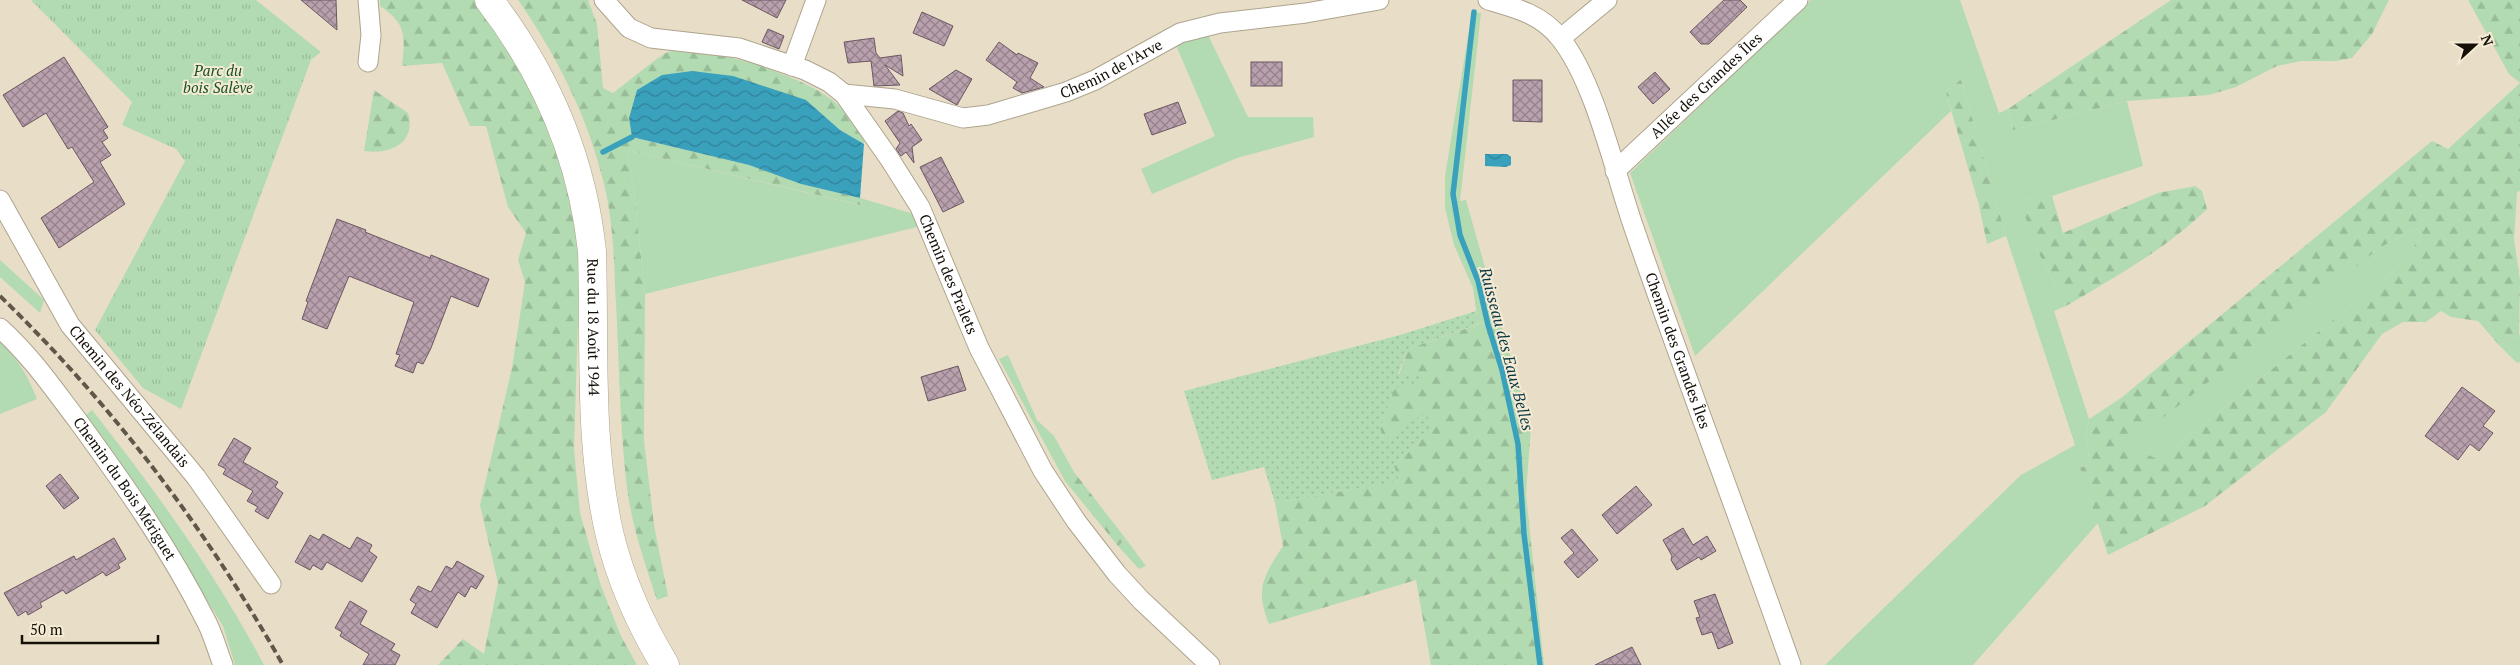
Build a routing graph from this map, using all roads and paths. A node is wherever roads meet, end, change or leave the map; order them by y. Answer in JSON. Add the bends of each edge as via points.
{"nodes":[{"id":1,"x":368,"y":0,"type":"edge"},
{"id":2,"x":490,"y":0,"type":"edge"},
{"id":3,"x":604,"y":0,"type":"edge"},
{"id":4,"x":816,"y":0,"type":"edge"},
{"id":5,"x":1379,"y":0,"type":"edge"},
{"id":6,"x":1488,"y":0,"type":"edge"},
{"id":7,"x":1607,"y":0,"type":"edge"},
{"id":8,"x":1798,"y":0,"type":"edge"},
{"id":9,"x":1260,"y":8,"type":"edge"},
{"id":10,"x":1561,"y":38,"type":"junction"},
{"id":11,"x":368,"y":62,"type":"dead end"},
{"id":12,"x":792,"y":66,"type":"junction"},
{"id":13,"x":844,"y":94,"type":"junction"},
{"id":14,"x":1615,"y":171,"type":"junction"},
{"id":15,"x":0,"y":200,"type":"edge"},
{"id":16,"x":0,"y":328,"type":"edge"},
{"id":17,"x":271,"y":584,"type":"dead end"},
{"id":18,"x":1201,"y":662,"type":"edge"},
{"id":19,"x":223,"y":665,"type":"edge"},
{"id":20,"x":665,"y":665,"type":"edge"},
{"id":21,"x":1791,"y":665,"type":"edge"}],
"edges":[{"from":1,"to":11,"type":"street"},
{"from":2,"to":20,"type":"main road","name":"Rue du 18 Août 1944","via":[[540,77],[577,168],[592,250],[596,436],[606,514],[615,555],[634,606]]},
{"from":3,"to":12,"type":"street","name":"Chemin des Pralets","via":[[629,28],[651,38],[739,48]]},
{"from":4,"to":12,"type":"street"},
{"from":5,"to":9,"type":"street","name":"Chemin de l'Arve","via":[[1306,13]]},
{"from":6,"to":10,"type":"street","via":[[1537,16]]},
{"from":7,"to":10,"type":"street"},
{"from":8,"to":14,"type":"street","name":"Allée des Grandes Îles"},
{"from":9,"to":13,"type":"street","name":"Chemin de l'Arve","via":[[1180,32],[1095,80],[1066,92],[988,115],[963,118],[895,99]]},
{"from":10,"to":14,"type":"street","name":"Chemin des Grandes Îles","via":[[1587,89]]},
{"from":12,"to":13,"type":"street","name":"Chemin des Pralets","via":[[820,77]]},
{"from":13,"to":18,"type":"street","name":"Chemin des Pralets","via":[[920,207],[979,348],[1043,472],[1117,574]]},
{"from":14,"to":21,"type":"street","name":"Chemin des Grandes Îles"},
{"from":15,"to":17,"type":"street","name":"Chemin des Néo-Zélandais","via":[[70,325],[196,478]]},
{"from":16,"to":19,"type":"street","name":"Chemin du Bois Mériguet","via":[[47,378],[110,465],[206,620]]}]}
